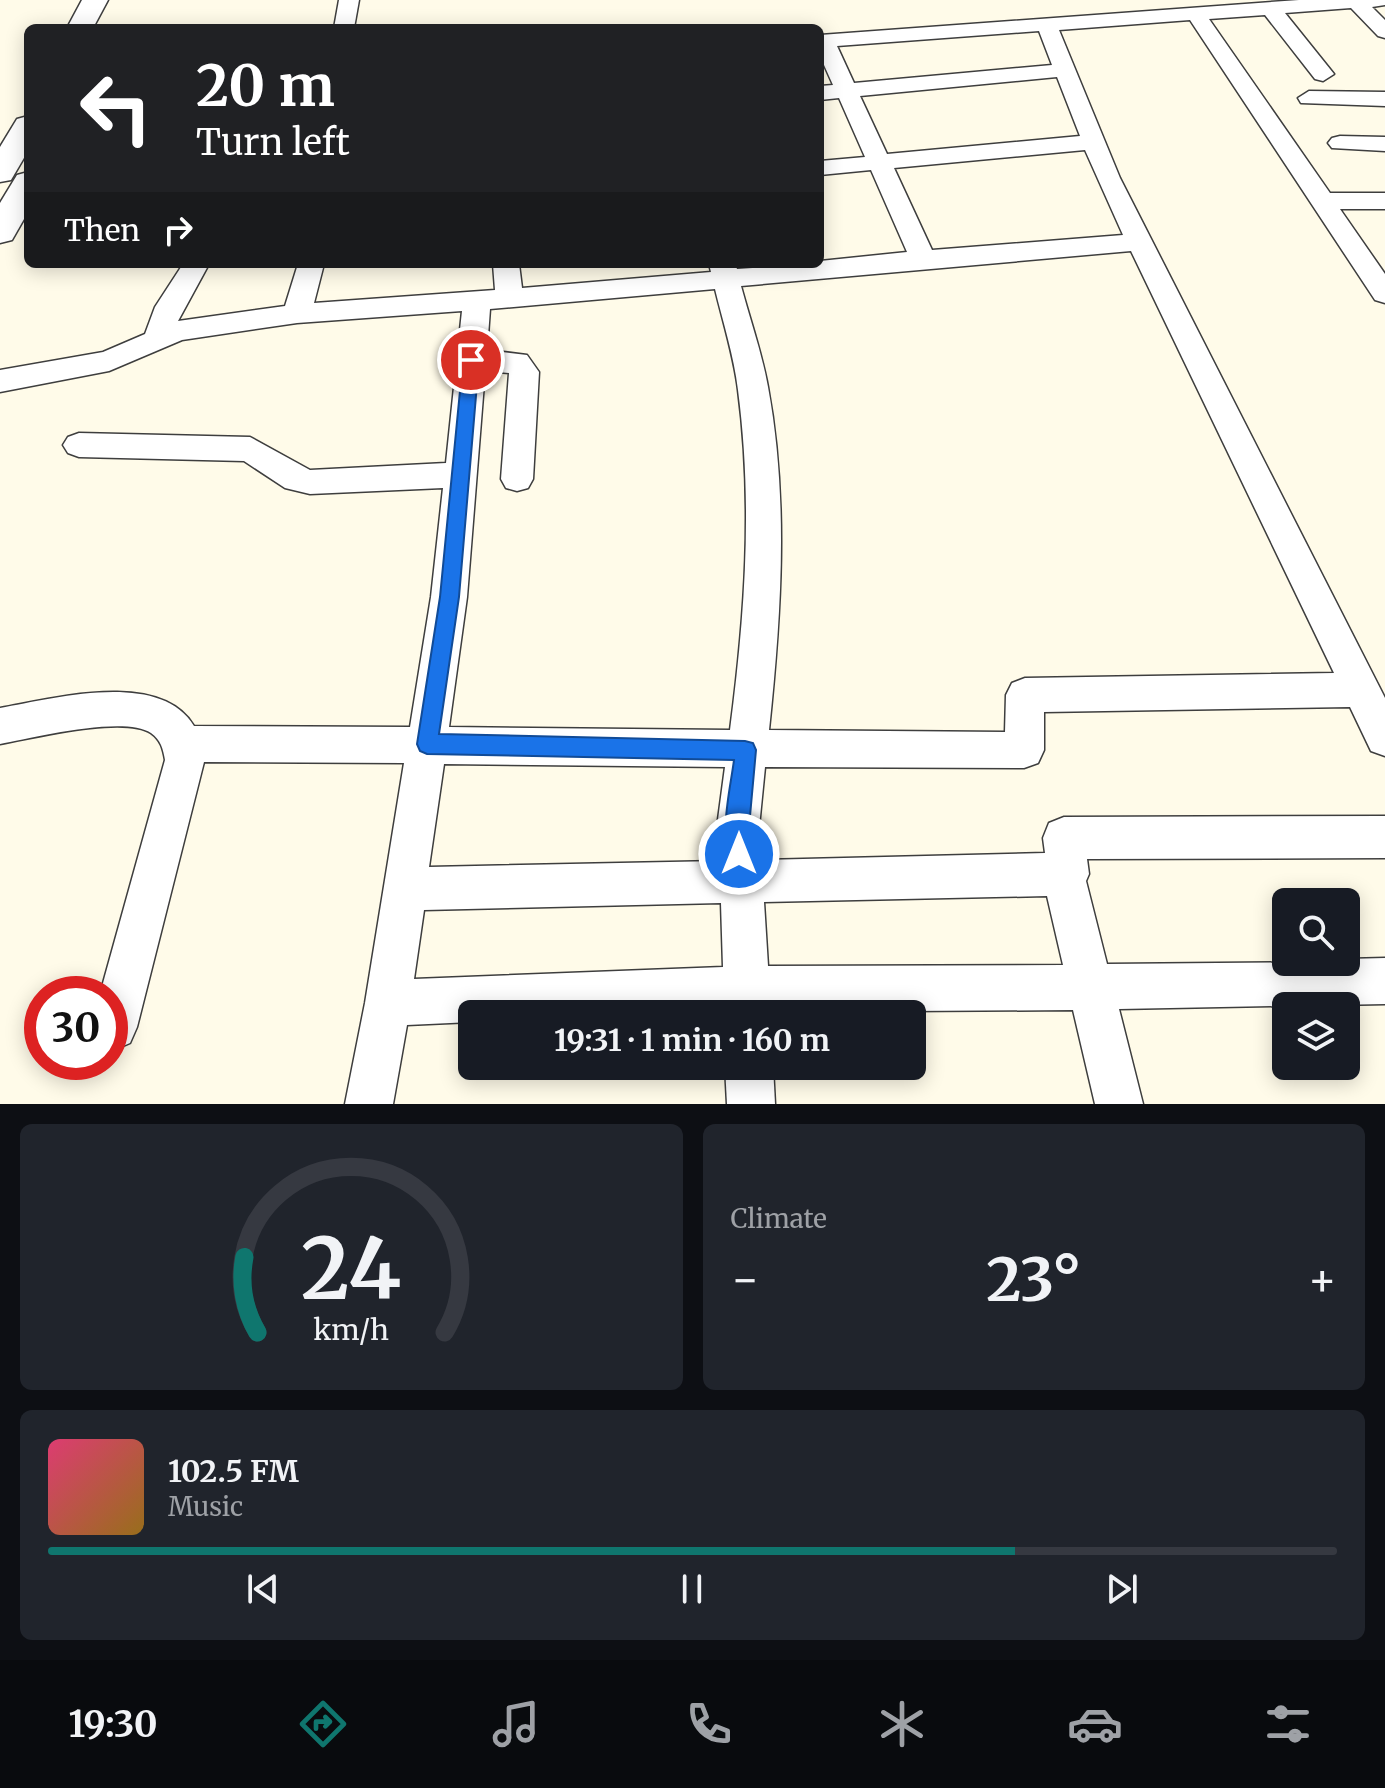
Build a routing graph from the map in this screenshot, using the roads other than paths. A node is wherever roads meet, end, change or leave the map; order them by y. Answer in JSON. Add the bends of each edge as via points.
{"nodes":[{"id":1,"x":95,"y":0,"type":"edge"},
{"id":2,"x":349,"y":0,"type":"edge"},
{"id":3,"x":1375,"y":1,"type":"edge"},
{"id":4,"x":1270,"y":8,"type":"junction"},
{"id":5,"x":1195,"y":13,"type":"junction"},
{"id":6,"x":1046,"y":23,"type":"junction"},
{"id":7,"x":82,"y":24,"type":"edge"},
{"id":8,"x":345,"y":24,"type":"edge"},
{"id":9,"x":1385,"y":32,"type":"edge"},
{"id":10,"x":824,"y":41,"type":"edge"},
{"id":11,"x":824,"y":45,"type":"edge"},
{"id":12,"x":1065,"y":70,"type":"junction"},
{"id":13,"x":1323,"y":74,"type":"dead end"},
{"id":14,"x":847,"y":91,"type":"junction"},
{"id":15,"x":824,"y":93,"type":"edge"},
{"id":16,"x":1309,"y":98,"type":"dead end"},
{"id":17,"x":1385,"y":99,"type":"edge"},
{"id":18,"x":19,"y":139,"type":"edge"},
{"id":19,"x":1093,"y":142,"type":"junction"},
{"id":20,"x":1340,"y":143,"type":"dead end"},
{"id":21,"x":1385,"y":144,"type":"edge"},
{"id":22,"x":878,"y":162,"type":"junction"},
{"id":23,"x":824,"y":168,"type":"edge"},
{"id":24,"x":0,"y":173,"type":"edge"},
{"id":25,"x":24,"y":189,"type":"edge"},
{"id":26,"x":1322,"y":201,"type":"junction"},
{"id":27,"x":1385,"y":201,"type":"edge"},
{"id":28,"x":0,"y":233,"type":"edge"},
{"id":29,"x":1140,"y":242,"type":"junction"},
{"id":30,"x":923,"y":259,"type":"junction"},
{"id":31,"x":1373,"y":259,"type":"edge"},
{"id":32,"x":824,"y":265,"type":"edge"},
{"id":33,"x":193,"y":268,"type":"edge"},
{"id":34,"x":310,"y":268,"type":"edge"},
{"id":35,"x":505,"y":268,"type":"edge"},
{"id":36,"x":774,"y":268,"type":"edge"},
{"id":37,"x":724,"y":271,"type":"edge"},
{"id":38,"x":1385,"y":294,"type":"edge"},
{"id":39,"x":493,"y":299,"type":"junction"},
{"id":40,"x":297,"y":314,"type":"junction"},
{"id":41,"x":156,"y":341,"type":"junction"},
{"id":42,"x":471,"y":360,"type":"junction"},
{"id":43,"x":0,"y":381,"type":"edge"},
{"id":44,"x":79,"y":445,"type":"dead end"},
{"id":45,"x":461,"y":475,"type":"junction"},
{"id":46,"x":517,"y":479,"type":"dead end"},
{"id":47,"x":1361,"y":690,"type":"junction"},
{"id":48,"x":0,"y":726,"type":"edge"},
{"id":49,"x":1385,"y":738,"type":"edge"},
{"id":50,"x":185,"y":744,"type":"junction"},
{"id":51,"x":427,"y":744,"type":"junction"},
{"id":52,"x":745,"y":750,"type":"junction"},
{"id":53,"x":1385,"y":837,"type":"edge"},
{"id":54,"x":1063,"y":874,"type":"junction"},
{"id":55,"x":741,"y":881,"type":"junction"},
{"id":56,"x":405,"y":889,"type":"junction"},
{"id":57,"x":128,"y":976,"type":"edge"},
{"id":58,"x":1385,"y":981,"type":"edge"},
{"id":59,"x":1091,"y":987,"type":"junction"},
{"id":60,"x":747,"y":1000,"type":"edge"},
{"id":61,"x":793,"y":1000,"type":"edge"},
{"id":62,"x":388,"y":1003,"type":"junction"},
{"id":63,"x":458,"y":1003,"type":"edge"},
{"id":64,"x":750,"y":1080,"type":"edge"},
{"id":65,"x":369,"y":1104,"type":"edge"},
{"id":66,"x":751,"y":1104,"type":"edge"},
{"id":67,"x":1119,"y":1104,"type":"edge"}],
"edges":[{"from":1,"to":7,"type":"street"},
{"from":2,"to":8,"type":"street"},
{"from":3,"to":4,"type":"street"},
{"from":3,"to":9,"type":"street"},
{"from":4,"to":5,"type":"street"},
{"from":4,"to":13,"type":"street"},
{"from":5,"to":6,"type":"street"},
{"from":5,"to":26,"type":"street"},
{"from":6,"to":10,"type":"street"},
{"from":6,"to":12,"type":"street"},
{"from":11,"to":14,"type":"street"},
{"from":12,"to":14,"type":"street"},
{"from":12,"to":19,"type":"street"},
{"from":14,"to":15,"type":"street"},
{"from":14,"to":22,"type":"street"},
{"from":16,"to":17,"type":"street"},
{"from":18,"to":24,"type":"street"},
{"from":19,"to":22,"type":"street"},
{"from":19,"to":29,"type":"street"},
{"from":20,"to":21,"type":"street"},
{"from":22,"to":23,"type":"street"},
{"from":22,"to":30,"type":"street"},
{"from":25,"to":28,"type":"street"},
{"from":26,"to":27,"type":"street"},
{"from":26,"to":31,"type":"street"},
{"from":29,"to":30,"type":"street"},
{"from":29,"to":47,"type":"street"},
{"from":30,"to":32,"type":"street"},
{"from":31,"to":38,"type":"street"},
{"from":33,"to":41,"type":"street"},
{"from":34,"to":40,"type":"street"},
{"from":35,"to":39,"type":"street"},
{"from":36,"to":37,"type":"street"},
{"from":37,"to":39,"type":"street"},
{"from":37,"to":52,"type":"street","via":[[753,387],[764,499],[761,632]]},
{"from":39,"to":40,"type":"street"},
{"from":39,"to":42,"type":"street"},
{"from":40,"to":41,"type":"street","via":[[176,331]]},
{"from":41,"to":43,"type":"street","via":[[109,361]]},
{"from":42,"to":45,"type":"street"},
{"from":42,"to":46,"type":"street","via":[[517,362],[524,372]]},
{"from":44,"to":45,"type":"street","via":[[250,449],[296,479],[310,482]]},
{"from":45,"to":51,"type":"street"},
{"from":47,"to":49,"type":"street"},
{"from":47,"to":52,"type":"street","via":[[1025,695],[1024,750]]},
{"from":48,"to":50,"type":"street","via":[[134,708],[165,718]]},
{"from":50,"to":51,"type":"street"},
{"from":50,"to":57,"type":"street"},
{"from":51,"to":52,"type":"street"},
{"from":51,"to":56,"type":"street"},
{"from":52,"to":55,"type":"street","via":[[738,827]]},
{"from":53,"to":54,"type":"street","via":[[1064,838],[1068,874]]},
{"from":54,"to":55,"type":"street"},
{"from":54,"to":59,"type":"street"},
{"from":55,"to":56,"type":"street"},
{"from":55,"to":60,"type":"street"},
{"from":56,"to":62,"type":"street"},
{"from":58,"to":59,"type":"street"},
{"from":59,"to":61,"type":"street"},
{"from":59,"to":67,"type":"street"},
{"from":62,"to":63,"type":"street"},
{"from":62,"to":65,"type":"street"},
{"from":64,"to":66,"type":"street"}]}
